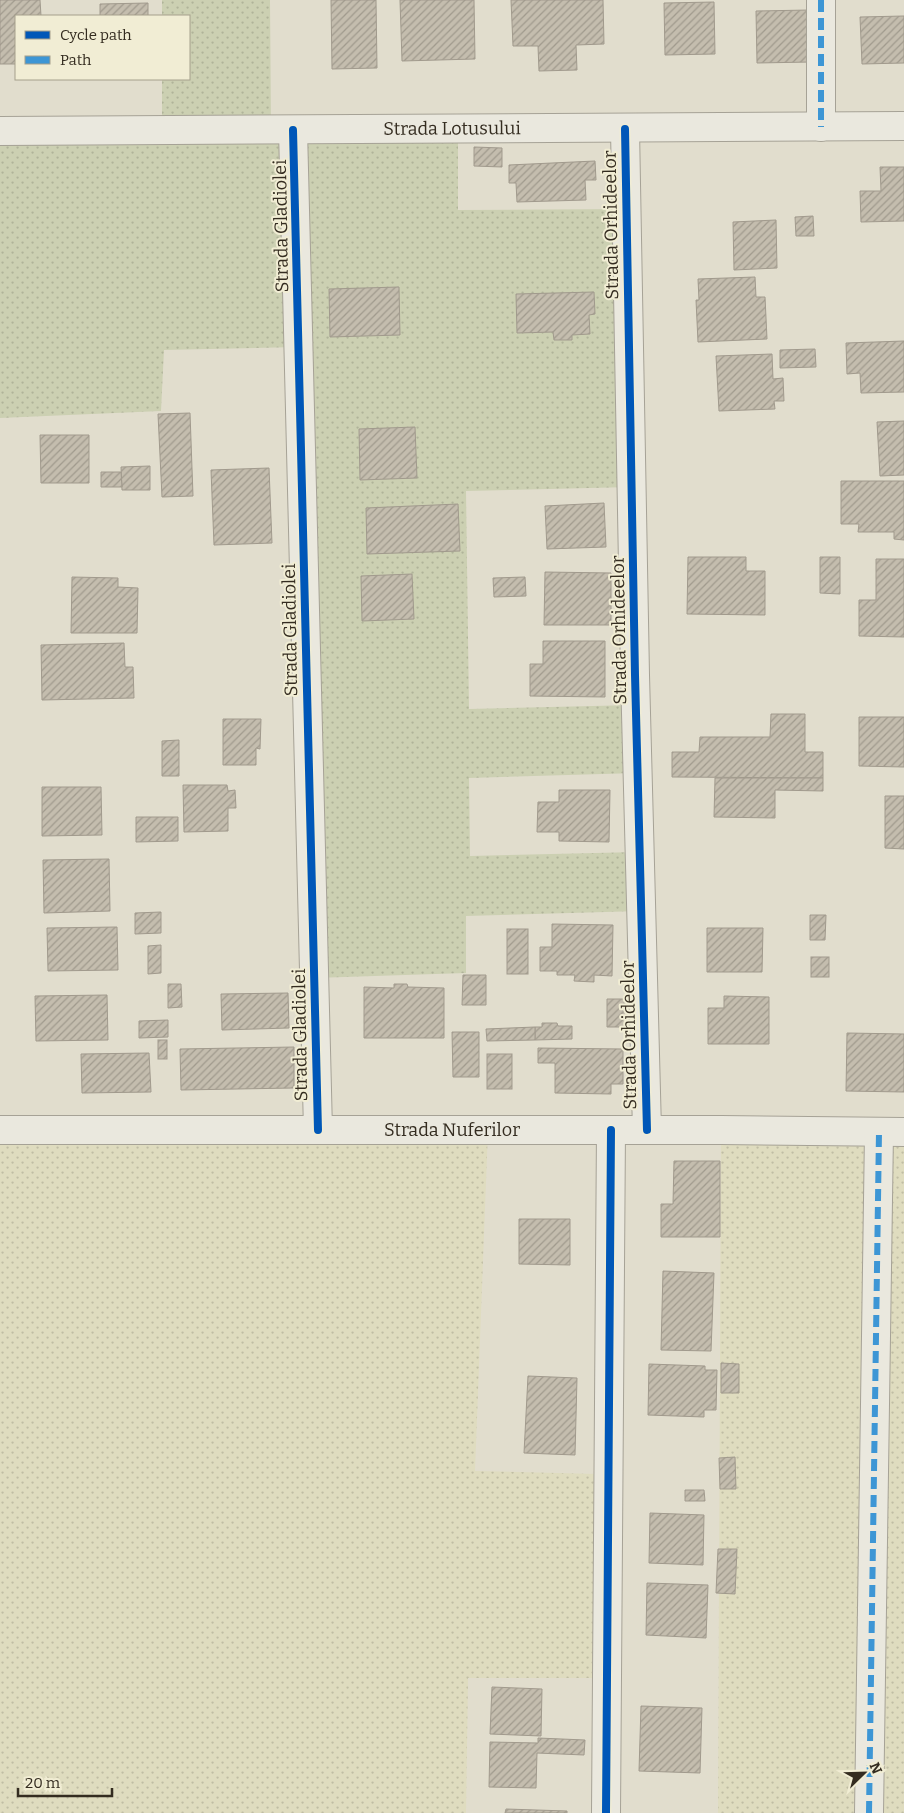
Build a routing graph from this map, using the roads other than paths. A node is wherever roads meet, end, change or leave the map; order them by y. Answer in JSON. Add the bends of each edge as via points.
{"nodes":[{"id":1,"x":821,"y":0,"type":"edge"},
{"id":2,"x":904,"y":126,"type":"edge"},
{"id":3,"x":821,"y":127,"type":"junction"},
{"id":4,"x":625,"y":129,"type":"junction"},
{"id":5,"x":293,"y":130,"type":"junction"},
{"id":6,"x":0,"y":131,"type":"edge"},
{"id":7,"x":0,"y":1130,"type":"edge"},
{"id":8,"x":318,"y":1130,"type":"junction"},
{"id":9,"x":611,"y":1130,"type":"junction"},
{"id":10,"x":646,"y":1130,"type":"junction"},
{"id":11,"x":892,"y":1132,"type":"edge"},
{"id":12,"x":606,"y":1813,"type":"edge"},
{"id":13,"x":870,"y":1813,"type":"edge"}],
"edges":[{"from":1,"to":3,"type":"street"},
{"from":2,"to":3,"type":"street","name":"Strada Lotusului"},
{"from":3,"to":4,"type":"street","name":"Strada Lotusului"},
{"from":4,"to":5,"type":"street","name":"Strada Lotusului"},
{"from":4,"to":10,"type":"street","name":"Strada Orhideelor"},
{"from":5,"to":6,"type":"street","name":"Strada Lotusului"},
{"from":5,"to":8,"type":"street","name":"Strada Gladiolei"},
{"from":7,"to":8,"type":"street","name":"Strada Nuferilor"},
{"from":8,"to":9,"type":"street","name":"Strada Nuferilor"},
{"from":9,"to":10,"type":"street","name":"Strada Nuferilor"},
{"from":9,"to":12,"type":"street"},
{"from":10,"to":11,"type":"street","name":"Strada Nuferilor"},
{"from":11,"to":13,"type":"street"}]}
